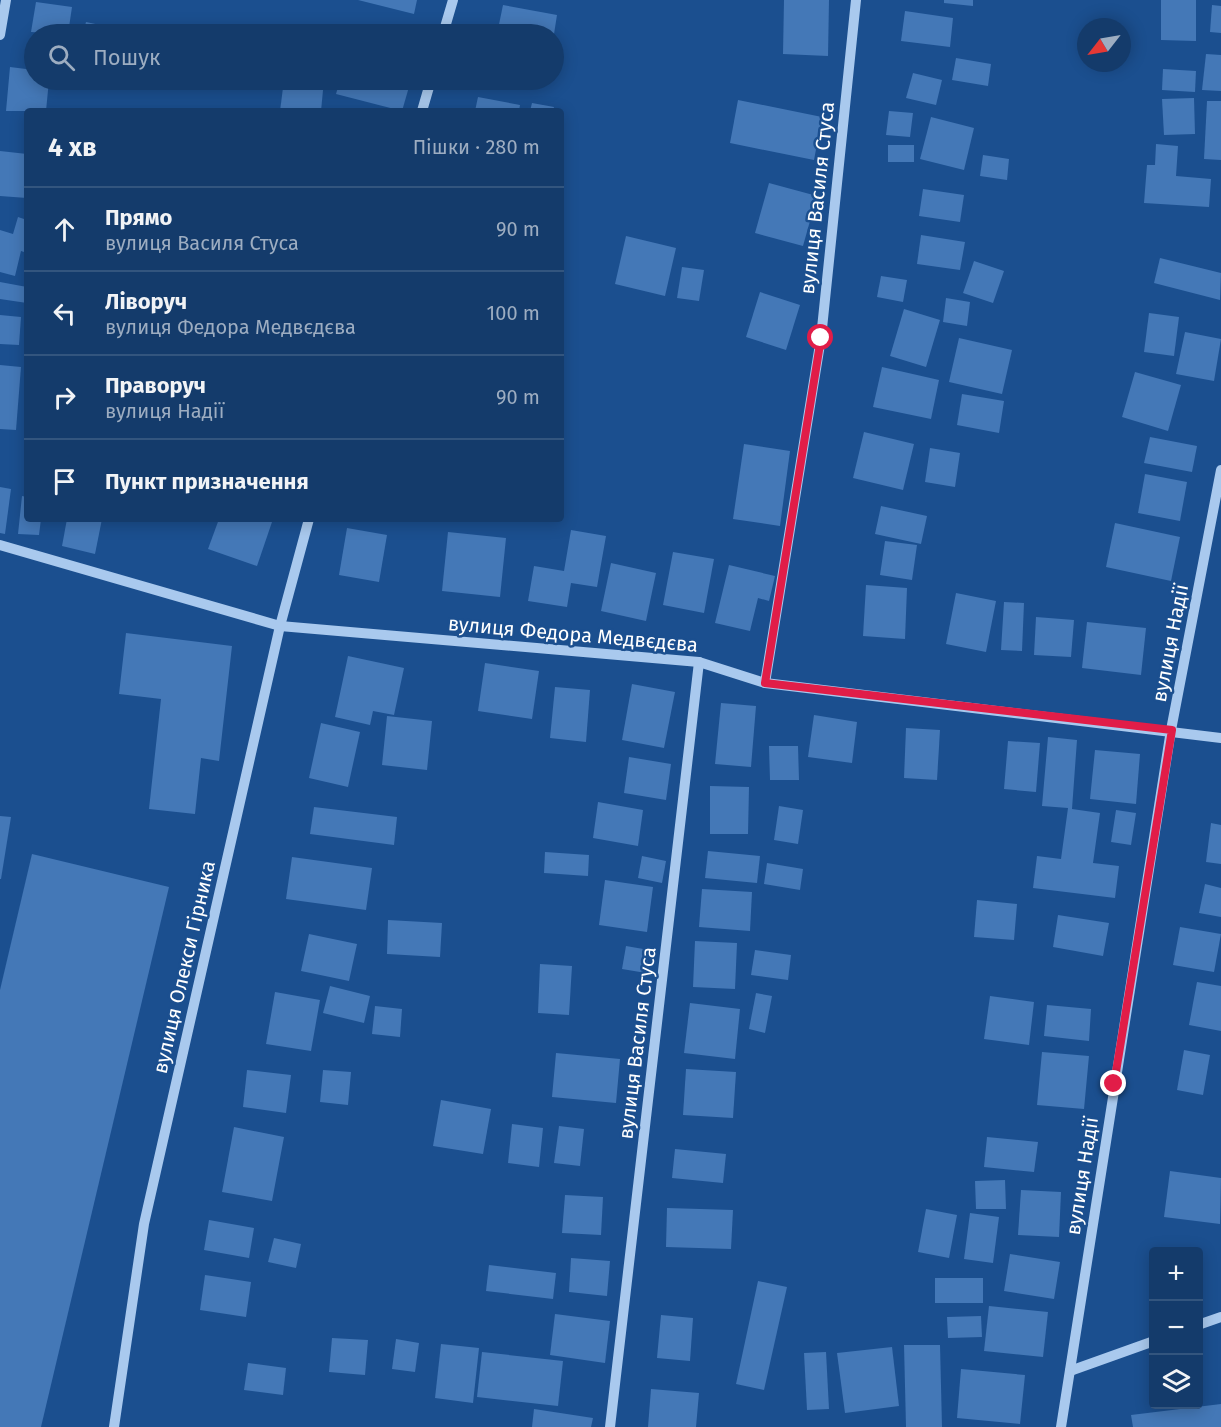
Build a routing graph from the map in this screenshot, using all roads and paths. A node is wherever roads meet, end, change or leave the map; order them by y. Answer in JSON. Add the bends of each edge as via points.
{"nodes":[{"id":1,"x":6,"y":0,"type":"edge"},
{"id":2,"x":453,"y":0,"type":"edge"},
{"id":3,"x":856,"y":0,"type":"edge"},
{"id":4,"x":446,"y":24,"type":"edge"},
{"id":5,"x":0,"y":35,"type":"edge"},
{"id":6,"x":428,"y":90,"type":"edge"},
{"id":7,"x":423,"y":108,"type":"edge"},
{"id":8,"x":1221,"y":470,"type":"edge"},
{"id":9,"x":308,"y":522,"type":"edge"},
{"id":10,"x":0,"y":545,"type":"edge"},
{"id":11,"x":280,"y":626,"type":"junction"},
{"id":12,"x":699,"y":662,"type":"junction"},
{"id":13,"x":765,"y":683,"type":"junction"},
{"id":14,"x":1172,"y":730,"type":"junction"},
{"id":15,"x":1221,"y":738,"type":"edge"},
{"id":16,"x":1221,"y":1317,"type":"edge"},
{"id":17,"x":1203,"y":1323,"type":"edge"},
{"id":18,"x":1149,"y":1343,"type":"edge"},
{"id":19,"x":1070,"y":1371,"type":"junction"},
{"id":20,"x":114,"y":1427,"type":"edge"},
{"id":21,"x":610,"y":1427,"type":"edge"},
{"id":22,"x":1061,"y":1427,"type":"edge"}],
"edges":[{"from":1,"to":5,"type":"street"},
{"from":2,"to":4,"type":"street"},
{"from":3,"to":13,"type":"street","name":"вулиця Василя Стуса","via":[[821,338]]},
{"from":6,"to":7,"type":"street"},
{"from":8,"to":14,"type":"street","name":"вулиця Надії"},
{"from":9,"to":11,"type":"street","name":"вулиця Олекси Гірника"},
{"from":10,"to":11,"type":"street","name":"вулиця Федора Медвєдєва"},
{"from":11,"to":12,"type":"street","name":"вулиця Федора Медвєдєва"},
{"from":11,"to":20,"type":"street","name":"вулиця Олекси Гірника","via":[[144,1224]]},
{"from":12,"to":13,"type":"street","name":"вулиця Федора Медвєдєва"},
{"from":12,"to":21,"type":"street","name":"вулиця Василя Стуса"},
{"from":13,"to":14,"type":"street","name":"вулиця Федора Медвєдєва"},
{"from":14,"to":15,"type":"street","name":"вулиця Федора Медвєдєва"},
{"from":14,"to":19,"type":"street","name":"вулиця Надії"},
{"from":16,"to":17,"type":"street"},
{"from":18,"to":19,"type":"street"},
{"from":19,"to":22,"type":"street","name":"вулиця Надії"}]}
